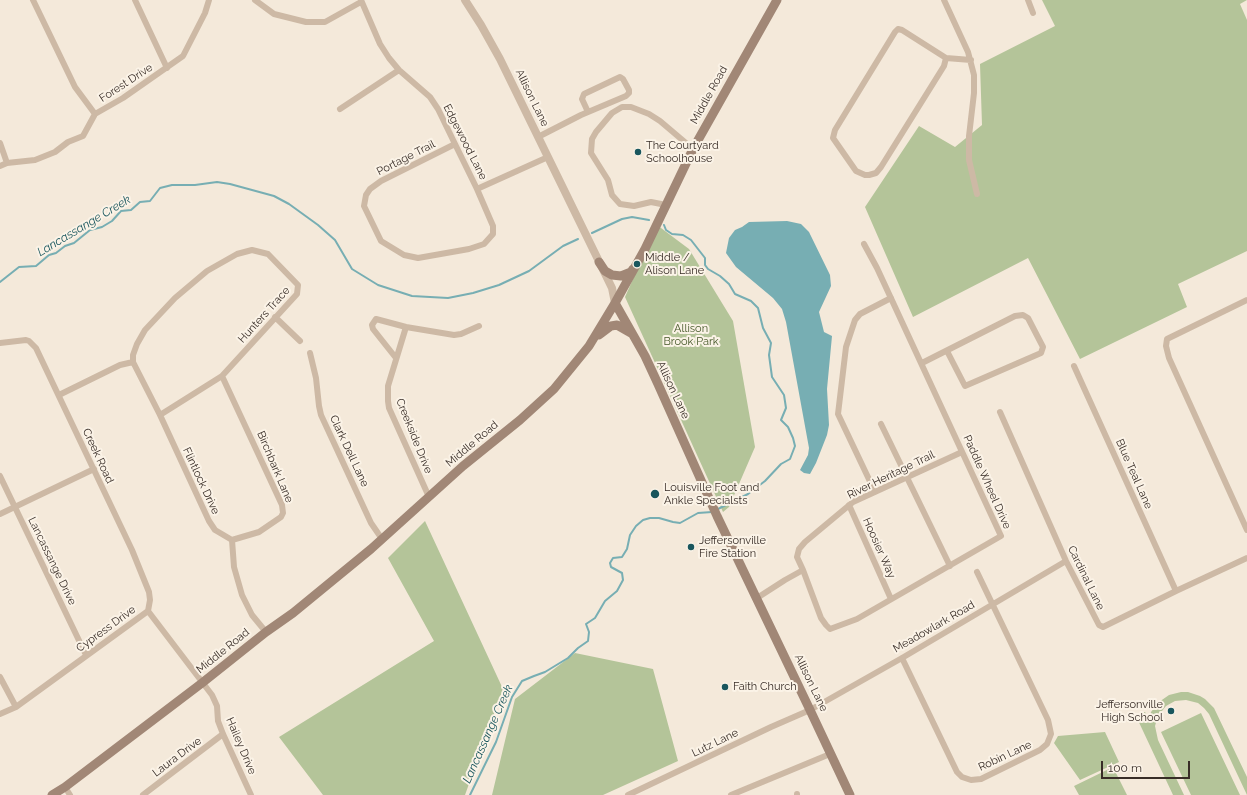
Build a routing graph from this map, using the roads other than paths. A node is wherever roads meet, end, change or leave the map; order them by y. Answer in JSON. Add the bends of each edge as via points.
{"nodes":[{"id":1,"x":33,"y":0,"type":"edge"},
{"id":2,"x":135,"y":0,"type":"edge"},
{"id":3,"x":209,"y":0,"type":"edge"},
{"id":4,"x":255,"y":0,"type":"edge"},
{"id":5,"x":465,"y":0,"type":"edge"},
{"id":6,"x":777,"y":0,"type":"edge"},
{"id":7,"x":944,"y":0,"type":"edge"},
{"id":8,"x":1028,"y":0,"type":"edge"},
{"id":9,"x":361,"y":1,"type":"edge"},
{"id":10,"x":1034,"y":13,"type":"dead end"},
{"id":11,"x":946,"y":58,"type":"junction"},
{"id":12,"x":971,"y":60,"type":"junction"},
{"id":13,"x":167,"y":68,"type":"junction"},
{"id":14,"x":399,"y":70,"type":"junction"},
{"id":15,"x":340,"y":109,"type":"dead end"},
{"id":16,"x":588,"y":112,"type":"junction"},
{"id":17,"x":95,"y":114,"type":"junction"},
{"id":18,"x":538,"y":137,"type":"junction"},
{"id":19,"x":0,"y":143,"type":"edge"},
{"id":20,"x":455,"y":144,"type":"junction"},
{"id":21,"x":693,"y":149,"type":"junction"},
{"id":22,"x":548,"y":157,"type":"junction"},
{"id":23,"x":6,"y":162,"type":"junction"},
{"id":24,"x":0,"y":166,"type":"edge"},
{"id":25,"x":477,"y":189,"type":"junction"},
{"id":26,"x":977,"y":194,"type":"dead end"},
{"id":27,"x":666,"y":205,"type":"junction"},
{"id":28,"x":488,"y":240,"type":"joint"},
{"id":29,"x":864,"y":244,"type":"dead end"},
{"id":30,"x":598,"y":262,"type":"junction"},
{"id":31,"x":636,"y":267,"type":"junction"},
{"id":32,"x":891,"y":298,"type":"junction"},
{"id":33,"x":1247,"y":300,"type":"edge"},
{"id":34,"x":615,"y":303,"type":"junction"},
{"id":35,"x":275,"y":317,"type":"junction"},
{"id":36,"x":479,"y":326,"type":"dead end"},
{"id":37,"x":406,"y":327,"type":"junction"},
{"id":38,"x":632,"y":334,"type":"junction"},
{"id":39,"x":594,"y":339,"type":"junction"},
{"id":40,"x":300,"y":341,"type":"dead end"},
{"id":41,"x":0,"y":343,"type":"edge"},
{"id":42,"x":946,"y":351,"type":"junction"},
{"id":43,"x":310,"y":354,"type":"dead end"},
{"id":44,"x":396,"y":358,"type":"junction"},
{"id":45,"x":133,"y":362,"type":"junction"},
{"id":46,"x":922,"y":363,"type":"junction"},
{"id":47,"x":1074,"y":366,"type":"dead end"},
{"id":48,"x":222,"y":376,"type":"junction"},
{"id":49,"x":59,"y":395,"type":"junction"},
{"id":50,"x":1000,"y":412,"type":"dead end"},
{"id":51,"x":160,"y":415,"type":"junction"},
{"id":52,"x":880,"y":424,"type":"dead end"},
{"id":53,"x":962,"y":452,"type":"junction"},
{"id":54,"x":94,"y":469,"type":"junction"},
{"id":55,"x":0,"y":476,"type":"edge"},
{"id":56,"x":906,"y":477,"type":"junction"},
{"id":57,"x":875,"y":492,"type":"junction"},
{"id":58,"x":429,"y":497,"type":"junction"},
{"id":59,"x":849,"y":505,"type":"junction"},
{"id":60,"x":15,"y":507,"type":"junction"},
{"id":61,"x":0,"y":514,"type":"edge"},
{"id":62,"x":1247,"y":530,"type":"edge"},
{"id":63,"x":382,"y":539,"type":"junction"},
{"id":64,"x":232,"y":540,"type":"junction"},
{"id":65,"x":1247,"y":558,"type":"edge"},
{"id":66,"x":1066,"y":561,"type":"junction"},
{"id":67,"x":950,"y":566,"type":"junction"},
{"id":68,"x":803,"y":570,"type":"junction"},
{"id":69,"x":977,"y":572,"type":"dead end"},
{"id":70,"x":1176,"y":591,"type":"junction"},
{"id":71,"x":756,"y":598,"type":"junction"},
{"id":72,"x":891,"y":599,"type":"junction"},
{"id":73,"x":993,"y":604,"type":"junction"},
{"id":74,"x":148,"y":611,"type":"junction"},
{"id":75,"x":266,"y":632,"type":"junction"},
{"id":76,"x":86,"y":655,"type":"junction"},
{"id":77,"x":902,"y":658,"type":"junction"},
{"id":78,"x":0,"y":677,"type":"edge"},
{"id":79,"x":202,"y":683,"type":"junction"},
{"id":80,"x":16,"y":706,"type":"junction"},
{"id":81,"x":810,"y":710,"type":"junction"},
{"id":82,"x":0,"y":714,"type":"edge"},
{"id":83,"x":223,"y":734,"type":"junction"},
{"id":84,"x":830,"y":754,"type":"junction"},
{"id":85,"x":59,"y":792,"type":"edge"},
{"id":86,"x":70,"y":795,"type":"edge"},
{"id":87,"x":143,"y":795,"type":"edge"},
{"id":88,"x":251,"y":795,"type":"edge"},
{"id":89,"x":628,"y":795,"type":"edge"},
{"id":90,"x":731,"y":795,"type":"edge"},
{"id":91,"x":850,"y":795,"type":"edge"}],
"edges":[{"from":1,"to":17,"type":"street","name":"Forest Drive","via":[[75,87]]},
{"from":2,"to":13,"type":"street"},
{"from":3,"to":13,"type":"street","name":"Forest Drive","via":[[205,14],[182,56]]},
{"from":4,"to":9,"type":"street","via":[[274,14],[306,22],[324,22]]},
{"from":5,"to":18,"type":"street","name":"Allison Lane","via":[[500,58]]},
{"from":6,"to":21,"type":"main road","name":"Middle Road"},
{"from":7,"to":12,"type":"street"},
{"from":8,"to":10,"type":"street"},
{"from":9,"to":14,"type":"street","name":"Edgewood Lane","via":[[380,44]]},
{"from":11,"to":11,"type":"street","via":[[944,66],[881,167],[876,173],[865,175],[856,171],[833,138],[835,130],[895,32],[898,29],[902,30]]},
{"from":11,"to":12,"type":"street"},
{"from":12,"to":26,"type":"street","via":[[974,93],[969,160]]},
{"from":13,"to":17,"type":"street","name":"Forest Drive"},
{"from":14,"to":15,"type":"street"},
{"from":14,"to":20,"type":"street","name":"Edgewood Lane","via":[[430,98]]},
{"from":16,"to":16,"type":"street","via":[[628,95],[629,90],[624,79],[620,77],[584,94],[582,99]]},
{"from":16,"to":18,"type":"street"},
{"from":17,"to":23,"type":"street","via":[[83,136],[68,142],[55,152],[35,160]]},
{"from":18,"to":22,"type":"street","name":"Allison Lane"},
{"from":19,"to":23,"type":"street"},
{"from":20,"to":25,"type":"street","name":"Edgewood Lane"},
{"from":20,"to":28,"type":"street","name":"Portage Trail","via":[[381,181],[370,189],[364,206],[381,241],[404,255],[432,256],[469,249]]},
{"from":21,"to":27,"type":"main road","name":"Middle Road"},
{"from":21,"to":27,"type":"street","via":[[660,121],[631,107],[622,107],[612,113],[592,139],[592,153],[608,180],[612,195],[620,204],[634,206],[651,202]]},
{"from":22,"to":25,"type":"street"},
{"from":22,"to":30,"type":"street","name":"Allison Lane"},
{"from":23,"to":24,"type":"street"},
{"from":25,"to":28,"type":"street","name":"Edgewood Lane","via":[[493,226],[493,234]]},
{"from":27,"to":31,"type":"main road","name":"Middle Road"},
{"from":29,"to":32,"type":"street","name":"Paddle Wheel Drive"},
{"from":30,"to":31,"type":"main road","via":[[612,276],[621,276]]},
{"from":30,"to":34,"type":"street","name":"Allison Lane","via":[[612,288]]},
{"from":31,"to":34,"type":"main road","name":"Middle Road"},
{"from":32,"to":46,"type":"street","name":"Paddle Wheel Drive"},
{"from":32,"to":57,"type":"street","via":[[860,314],[855,320],[846,347],[838,414]]},
{"from":33,"to":62,"type":"street","via":[[1167,339],[1166,346],[1169,358]]},
{"from":34,"to":38,"type":"main road","name":"Allison Lane"},
{"from":34,"to":39,"type":"main road","name":"Middle Road"},
{"from":35,"to":40,"type":"street"},
{"from":35,"to":45,"type":"street","name":"Hunters Trace","via":[[297,294],[298,285],[268,254],[252,250],[237,254],[207,271],[175,298],[144,330],[133,355]]},
{"from":35,"to":48,"type":"street","name":"Hunters Trace"},
{"from":36,"to":37,"type":"street","via":[[454,335]]},
{"from":37,"to":44,"type":"street","name":"Creekside Drive"},
{"from":37,"to":44,"type":"street","via":[[378,319],[372,325]]},
{"from":38,"to":39,"type":"main road","via":[[617,325],[604,330]]},
{"from":38,"to":71,"type":"main road","name":"Allison Lane","via":[[645,356]]},
{"from":39,"to":58,"type":"main road","name":"Middle Road","via":[[554,389]]},
{"from":41,"to":49,"type":"street","name":"Creek Road","via":[[26,340],[33,344]]},
{"from":42,"to":42,"type":"street","via":[[1008,319],[1023,315],[1028,318],[1043,347],[1041,353],[966,386]]},
{"from":42,"to":46,"type":"street"},
{"from":43,"to":63,"type":"street","name":"Clark Dell Lane","via":[[321,415]]},
{"from":44,"to":58,"type":"street","name":"Creekside Drive","via":[[388,386],[389,408]]},
{"from":45,"to":49,"type":"street","via":[[120,365]]},
{"from":45,"to":51,"type":"street","name":"Flintlock Drive"},
{"from":46,"to":53,"type":"street","name":"Paddle Wheel Drive"},
{"from":47,"to":70,"type":"street","name":"Blue Teal Lane"},
{"from":48,"to":51,"type":"street","name":"Hunters Trace"},
{"from":48,"to":64,"type":"street","name":"Birchbark Lane","via":[[282,505],[283,513],[259,532]]},
{"from":49,"to":54,"type":"street","name":"Creek Road"},
{"from":50,"to":66,"type":"street","name":"Cardinal Lane"},
{"from":51,"to":64,"type":"street","name":"Flintlock Drive","via":[[209,521],[215,530]]},
{"from":52,"to":56,"type":"street"},
{"from":53,"to":56,"type":"street","name":"River Heritage Trail"},
{"from":53,"to":67,"type":"street","name":"Paddle Wheel Drive","via":[[1001,536]]},
{"from":54,"to":60,"type":"street"},
{"from":54,"to":74,"type":"street","name":"Creek Road","via":[[149,592]]},
{"from":55,"to":60,"type":"street","name":"Lancassange Drive"},
{"from":56,"to":57,"type":"street","name":"River Heritage Trail"},
{"from":56,"to":67,"type":"street"},
{"from":57,"to":59,"type":"street","name":"River Heritage Trail"},
{"from":58,"to":63,"type":"main road","name":"Middle Road"},
{"from":59,"to":68,"type":"street","name":"River Heritage Trail","via":[[799,548],[797,557]]},
{"from":59,"to":72,"type":"street","name":"Hoosier Way"},
{"from":60,"to":61,"type":"street"},
{"from":60,"to":76,"type":"street","name":"Lancassange Drive"},
{"from":63,"to":75,"type":"main road","name":"Middle Road","via":[[293,613]]},
{"from":64,"to":75,"type":"street","via":[[234,567],[242,595],[252,615]]},
{"from":65,"to":70,"type":"street","name":"Cardinal Lane"},
{"from":66,"to":70,"type":"street","name":"Cardinal Lane","via":[[1097,623],[1101,626]]},
{"from":66,"to":73,"type":"street","name":"Meadowlark Road"},
{"from":67,"to":72,"type":"street","name":"Paddle Wheel Drive"},
{"from":68,"to":71,"type":"street"},
{"from":68,"to":72,"type":"street","name":"Paddle Wheel Drive","via":[[821,618],[830,629],[857,619]]},
{"from":69,"to":73,"type":"street","name":"Robin Lane"},
{"from":71,"to":81,"type":"main road","name":"Allison Lane"},
{"from":73,"to":77,"type":"street","name":"Meadowlark Road"},
{"from":73,"to":77,"type":"street","name":"Robin Lane","via":[[1048,720],[1051,734],[1047,744],[1040,750],[981,779],[971,780],[962,777],[957,772]]},
{"from":74,"to":76,"type":"street","name":"Cypress Drive"},
{"from":74,"to":79,"type":"street","name":"Cypress Drive"},
{"from":75,"to":79,"type":"main road","name":"Middle Road"},
{"from":76,"to":80,"type":"street","name":"Cypress Drive"},
{"from":77,"to":81,"type":"street","name":"Meadowlark Road"},
{"from":78,"to":80,"type":"street"},
{"from":79,"to":83,"type":"street","name":"Hailey Drive","via":[[217,706],[218,721]]},
{"from":79,"to":85,"type":"main road","name":"Middle Road"},
{"from":80,"to":82,"type":"street","name":"Cypress Drive"},
{"from":81,"to":84,"type":"main road","name":"Allison Lane"},
{"from":81,"to":89,"type":"street","name":"Lutz Lane"},
{"from":83,"to":87,"type":"street","name":"Laura Drive"},
{"from":83,"to":88,"type":"street","name":"Hailey Drive"},
{"from":84,"to":90,"type":"street"},
{"from":84,"to":91,"type":"main road","name":"Allison Lane"},
{"from":85,"to":86,"type":"street"}]}
